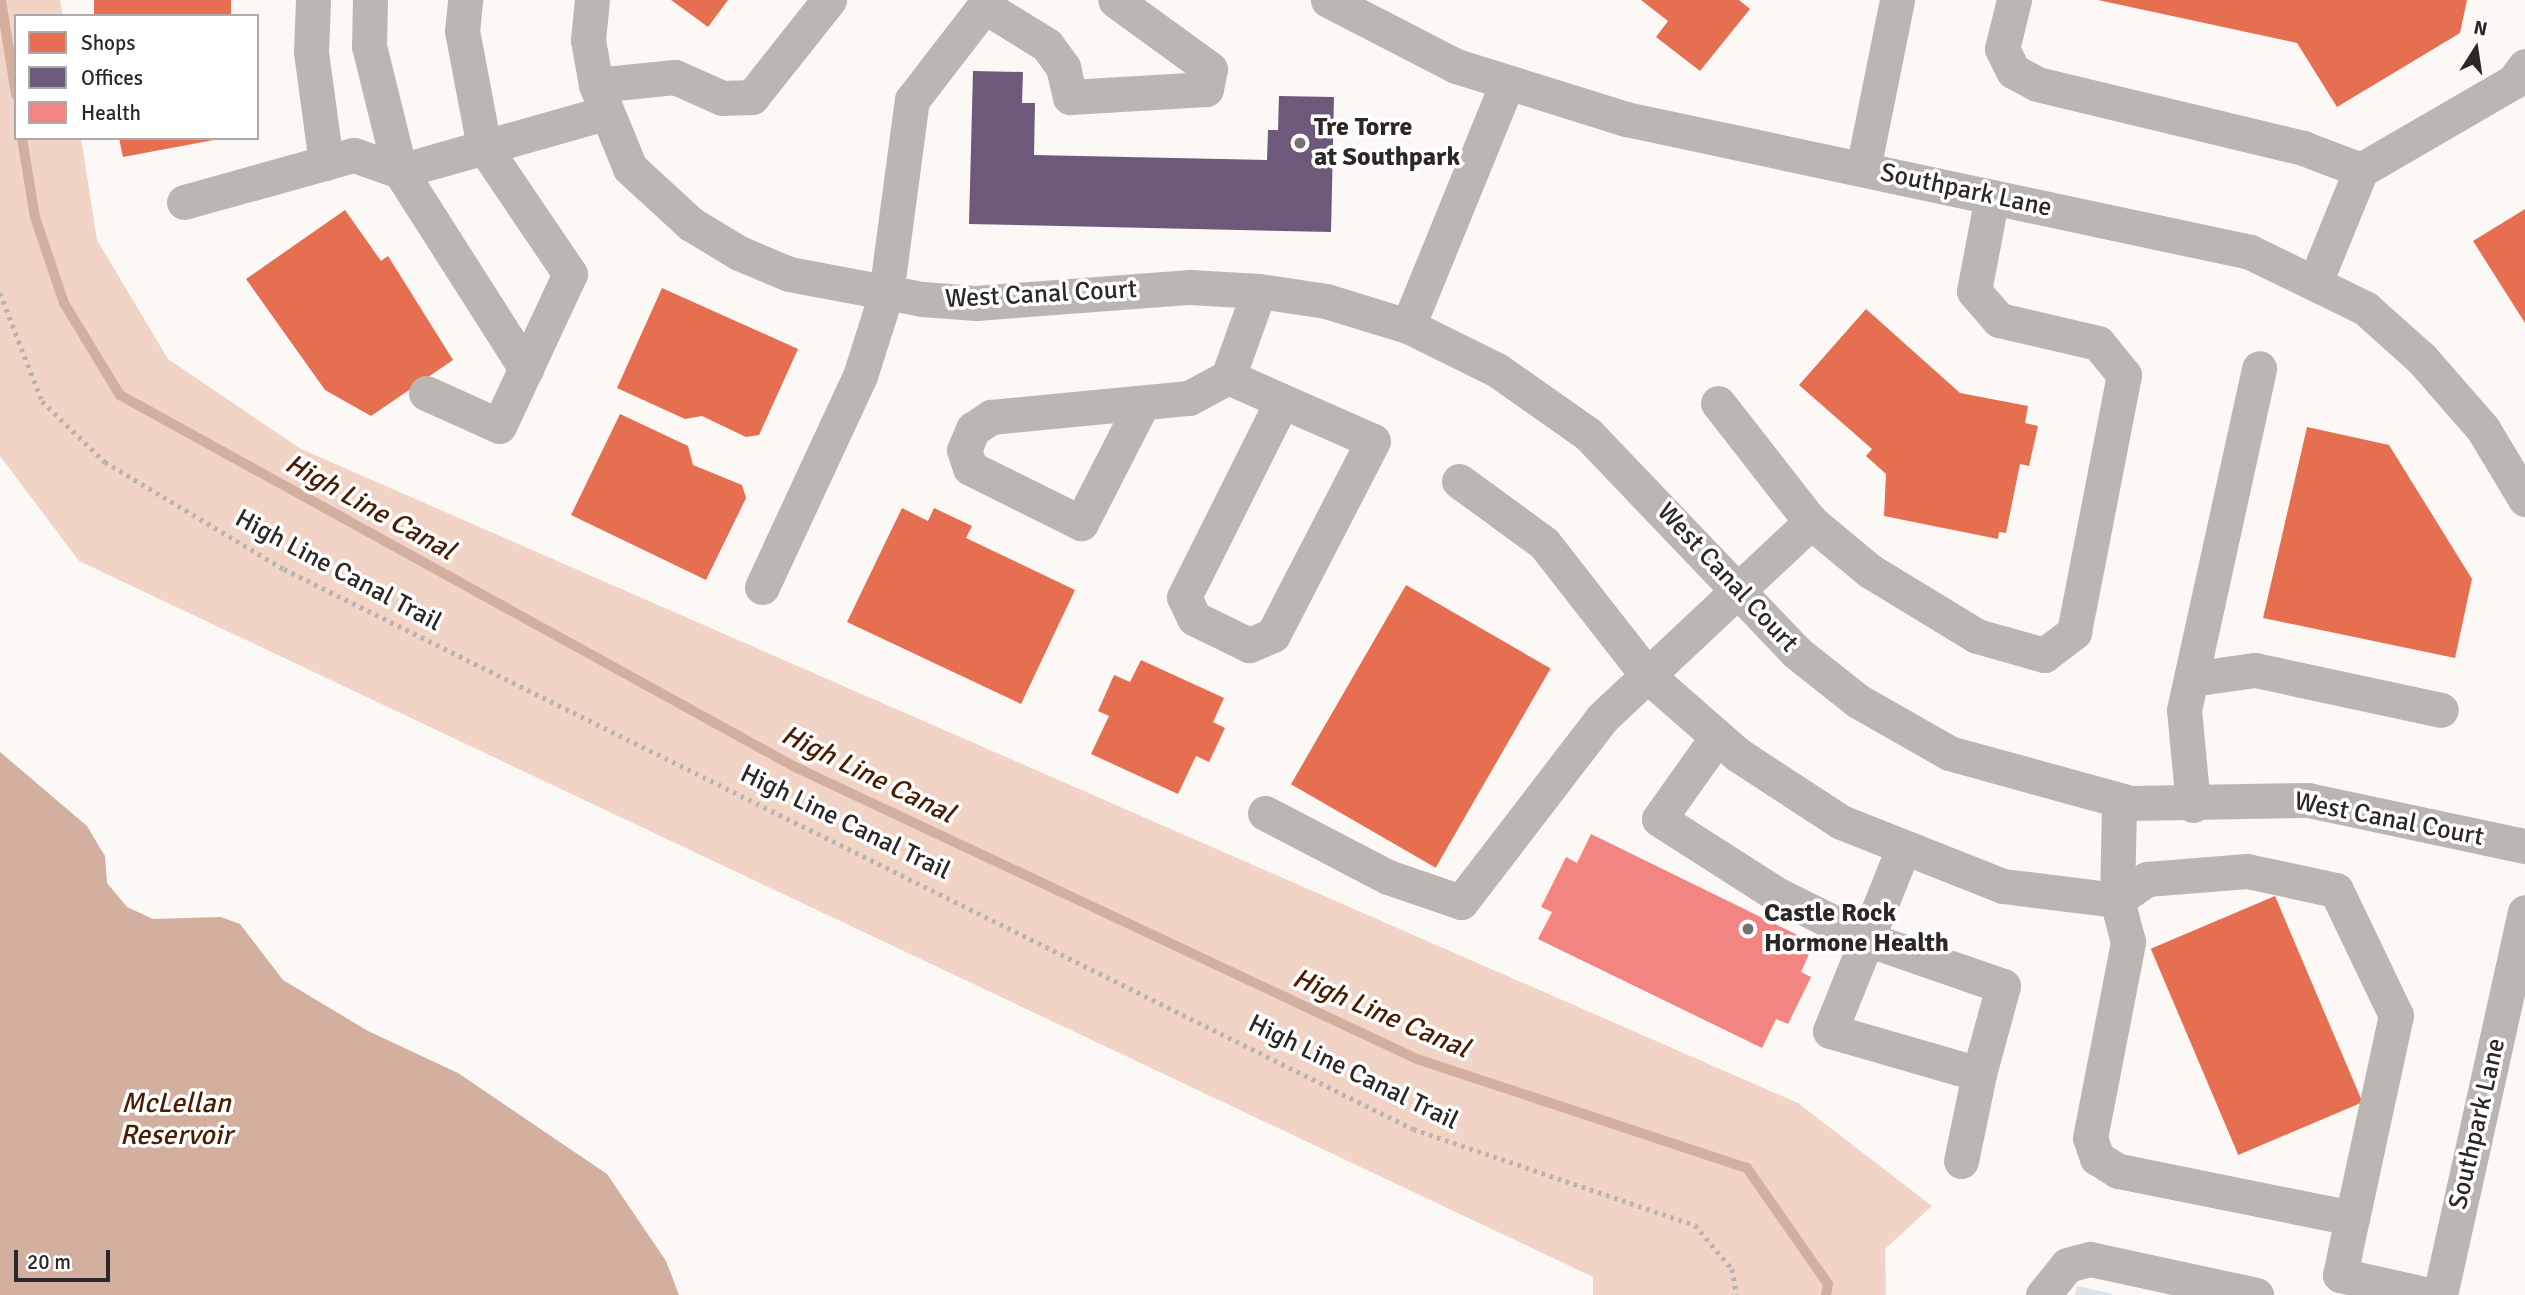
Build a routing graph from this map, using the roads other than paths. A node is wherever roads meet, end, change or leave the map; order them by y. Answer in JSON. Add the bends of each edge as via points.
{"nodes":[{"id":1,"x":313,"y":0,"type":"edge"},
{"id":2,"x":370,"y":0,"type":"edge"},
{"id":3,"x":465,"y":0,"type":"edge"},
{"id":4,"x":592,"y":0,"type":"edge"},
{"id":5,"x":830,"y":0,"type":"edge"},
{"id":6,"x":1115,"y":0,"type":"edge"},
{"id":7,"x":1328,"y":0,"type":"edge"},
{"id":8,"x":1897,"y":0,"type":"edge"},
{"id":9,"x":2014,"y":0,"type":"edge"},
{"id":10,"x":986,"y":3,"type":"edge"},
{"id":11,"x":2525,"y":66,"type":"edge"},
{"id":12,"x":1507,"y":83,"type":"junction"},
{"id":13,"x":600,"y":99,"type":"junction"},
{"id":14,"x":484,"y":147,"type":"junction"},
{"id":15,"x":326,"y":163,"type":"junction"},
{"id":16,"x":1863,"y":169,"type":"junction"},
{"id":17,"x":2361,"y":170,"type":"junction"},
{"id":18,"x":400,"y":171,"type":"junction"},
{"id":19,"x":1992,"y":197,"type":"junction"},
{"id":20,"x":184,"y":202,"type":"dead end"},
{"id":21,"x":2316,"y":280,"type":"junction"},
{"id":22,"x":1259,"y":291,"type":"junction"},
{"id":23,"x":886,"y":294,"type":"junction"},
{"id":24,"x":1408,"y":326,"type":"junction"},
{"id":25,"x":2259,"y":368,"type":"dead end"},
{"id":26,"x":526,"y":369,"type":"junction"},
{"id":27,"x":1228,"y":377,"type":"junction"},
{"id":28,"x":426,"y":393,"type":"dead end"},
{"id":29,"x":1282,"y":401,"type":"junction"},
{"id":30,"x":1718,"y":403,"type":"dead end"},
{"id":31,"x":1142,"y":404,"type":"junction"},
{"id":32,"x":1459,"y":481,"type":"dead end"},
{"id":33,"x":2525,"y":499,"type":"edge"},
{"id":34,"x":1811,"y":522,"type":"junction"},
{"id":35,"x":762,"y":587,"type":"dead end"},
{"id":36,"x":1736,"y":594,"type":"junction"},
{"id":37,"x":1648,"y":676,"type":"junction"},
{"id":38,"x":2191,"y":679,"type":"junction"},
{"id":39,"x":2441,"y":710,"type":"dead end"},
{"id":40,"x":1717,"y":737,"type":"junction"},
{"id":41,"x":2119,"y":801,"type":"junction"},
{"id":42,"x":2193,"y":805,"type":"junction"},
{"id":43,"x":1265,"y":813,"type":"dead end"},
{"id":44,"x":2525,"y":846,"type":"edge"},
{"id":45,"x":1902,"y":851,"type":"junction"},
{"id":46,"x":2117,"y":900,"type":"junction"},
{"id":47,"x":2525,"y":912,"type":"edge"},
{"id":48,"x":1867,"y":939,"type":"junction"},
{"id":49,"x":1979,"y":1074,"type":"junction"},
{"id":50,"x":1961,"y":1161,"type":"dead end"},
{"id":51,"x":2352,"y":1218,"type":"junction"},
{"id":52,"x":2338,"y":1285,"type":"edge"},
{"id":53,"x":2043,"y":1295,"type":"edge"},
{"id":54,"x":2256,"y":1295,"type":"edge"},
{"id":55,"x":2429,"y":1295,"type":"edge"},
{"id":56,"x":2440,"y":1295,"type":"edge"}],
"edges":[{"from":1,"to":15,"type":"street","via":[[310,52]]},
{"from":2,"to":18,"type":"street","via":[[369,46]]},
{"from":3,"to":14,"type":"street","via":[[463,31]]},
{"from":4,"to":13,"type":"street","name":"West Canal Court","via":[[588,40]]},
{"from":5,"to":13,"type":"street","via":[[752,97],[722,98],[675,77]]},
{"from":6,"to":10,"type":"street","via":[[1210,69],[1206,89],[1070,97],[1063,67],[1047,45]]},
{"from":7,"to":12,"type":"street","name":"Southpark Lane","via":[[1457,66]]},
{"from":8,"to":16,"type":"street"},
{"from":9,"to":17,"type":"street","via":[[2002,49],[2013,71],[2037,84],[2303,148]]},
{"from":10,"to":23,"type":"street","via":[[912,100]]},
{"from":11,"to":17,"type":"street","via":[[2513,82]]},
{"from":12,"to":16,"type":"street","name":"Southpark Lane","via":[[1626,119]]},
{"from":12,"to":24,"type":"street"},
{"from":13,"to":14,"type":"street"},
{"from":13,"to":23,"type":"street","name":"West Canal Court","via":[[630,168],[691,224],[789,274]]},
{"from":14,"to":18,"type":"street"},
{"from":14,"to":26,"type":"street","via":[[570,274]]},
{"from":15,"to":18,"type":"street","via":[[354,155]]},
{"from":15,"to":20,"type":"street"},
{"from":16,"to":19,"type":"street","name":"Southpark Lane"},
{"from":17,"to":21,"type":"street"},
{"from":18,"to":26,"type":"street"},
{"from":19,"to":21,"type":"street","name":"Southpark Lane","via":[[2250,251]]},
{"from":19,"to":34,"type":"street","via":[[1974,291],[1999,320],[2098,343],[2124,375],[2074,632],[2043,655],[1977,636],[1870,571]]},
{"from":21,"to":33,"type":"street","name":"Southpark Lane","via":[[2365,308],[2449,386],[2506,462]]},
{"from":22,"to":23,"type":"street","name":"West Canal Court","via":[[1190,287],[976,303]]},
{"from":22,"to":24,"type":"street","name":"West Canal Court","via":[[1326,301]]},
{"from":22,"to":27,"type":"street"},
{"from":23,"to":35,"type":"street","via":[[860,376]]},
{"from":24,"to":36,"type":"street","name":"West Canal Court","via":[[1497,370],[1588,434],[1630,472]]},
{"from":25,"to":38,"type":"street"},
{"from":26,"to":28,"type":"street","via":[[499,426]]},
{"from":27,"to":29,"type":"street"},
{"from":27,"to":31,"type":"street","via":[[1189,398]]},
{"from":29,"to":29,"type":"street","via":[[1373,441],[1273,635],[1249,645],[1194,618],[1184,597]]},
{"from":30,"to":34,"type":"street"},
{"from":31,"to":31,"type":"street","via":[[991,417],[973,429],[964,450],[970,468],[1081,523]]},
{"from":32,"to":37,"type":"street","via":[[1544,543]]},
{"from":34,"to":36,"type":"street"},
{"from":36,"to":37,"type":"street"},
{"from":36,"to":41,"type":"street","name":"West Canal Court","via":[[1821,672],[1904,730],[1986,766]]},
{"from":37,"to":40,"type":"street"},
{"from":37,"to":43,"type":"street","via":[[1602,718],[1461,902],[1388,877]]},
{"from":38,"to":39,"type":"street","via":[[2255,670]]},
{"from":38,"to":42,"type":"street","via":[[2184,710]]},
{"from":40,"to":45,"type":"street","via":[[1841,822]]},
{"from":40,"to":48,"type":"street","via":[[1659,819],[1778,895]]},
{"from":41,"to":42,"type":"street","name":"West Canal Court"},
{"from":41,"to":46,"type":"street"},
{"from":42,"to":44,"type":"street","name":"West Canal Court","via":[[2308,800]]},
{"from":45,"to":46,"type":"street","via":[[2003,886]]},
{"from":45,"to":48,"type":"street"},
{"from":46,"to":51,"type":"street","via":[[2128,942],[2090,1138],[2097,1158],[2118,1171]]},
{"from":46,"to":51,"type":"street","via":[[2147,879],[2247,871],[2336,890],[2396,1016]]},
{"from":47,"to":56,"type":"street","name":"Southpark Lane"},
{"from":48,"to":49,"type":"street","via":[[2003,986]]},
{"from":48,"to":49,"type":"street","via":[[1830,1031]]},
{"from":49,"to":50,"type":"street"},
{"from":51,"to":52,"type":"street"},
{"from":52,"to":55,"type":"street"},
{"from":53,"to":54,"type":"street","via":[[2067,1265],[2090,1259]]}]}
